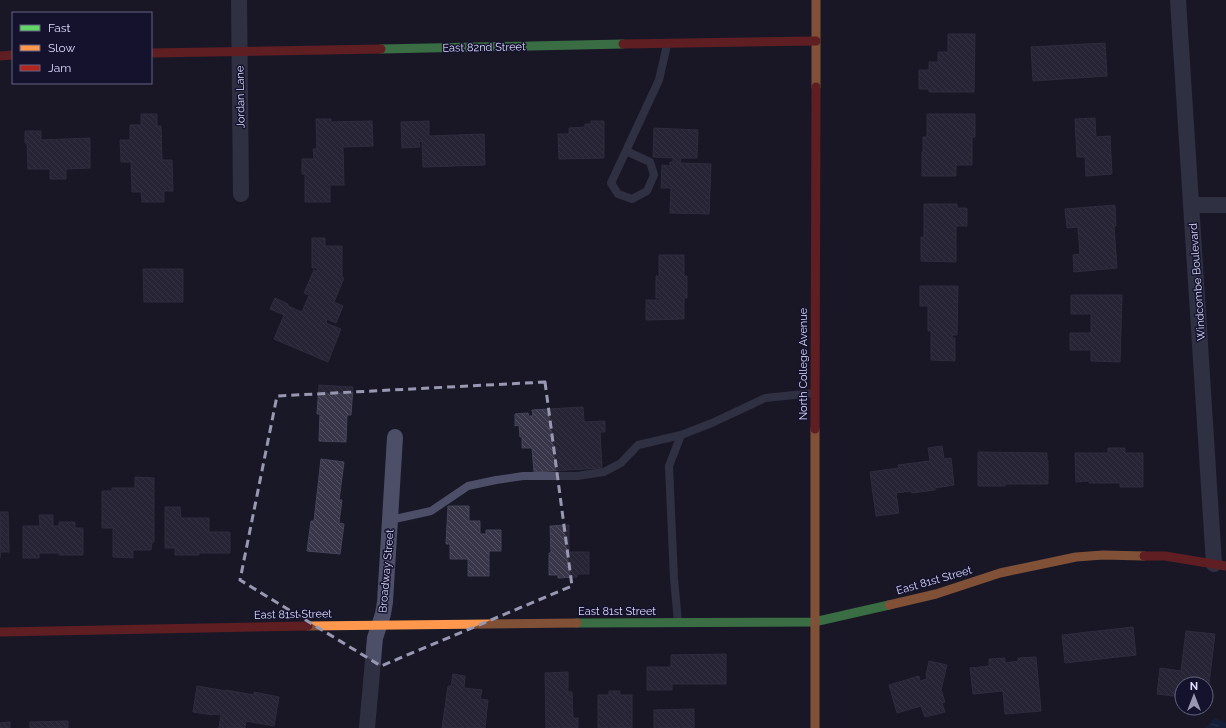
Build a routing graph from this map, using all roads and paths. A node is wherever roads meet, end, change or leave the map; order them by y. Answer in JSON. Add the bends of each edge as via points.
{"nodes":[{"id":1,"x":239,"y":0,"type":"edge"},
{"id":2,"x":1178,"y":0,"type":"edge"},
{"id":3,"x":820,"y":1,"type":"edge"},
{"id":4,"x":816,"y":41,"type":"junction"},
{"id":5,"x":668,"y":44,"type":"junction"},
{"id":6,"x":239,"y":52,"type":"junction"},
{"id":7,"x":152,"y":53,"type":"edge"},
{"id":8,"x":12,"y":55,"type":"edge"},
{"id":9,"x":0,"y":56,"type":"edge"},
{"id":10,"x":626,"y":151,"type":"junction"},
{"id":11,"x":241,"y":194,"type":"dead end"},
{"id":12,"x":1192,"y":205,"type":"junction"},
{"id":13,"x":1226,"y":205,"type":"edge"},
{"id":14,"x":815,"y":393,"type":"junction"},
{"id":15,"x":681,"y":435,"type":"junction"},
{"id":16,"x":395,"y":437,"type":"dead end"},
{"id":17,"x":390,"y":520,"type":"junction"},
{"id":18,"x":1220,"y":565,"type":"edge"},
{"id":19,"x":678,"y":622,"type":"junction"},
{"id":20,"x":814,"y":622,"type":"junction"},
{"id":21,"x":380,"y":624,"type":"junction"},
{"id":22,"x":0,"y":632,"type":"edge"},
{"id":23,"x":367,"y":728,"type":"edge"},
{"id":24,"x":816,"y":728,"type":"edge"}],
"edges":[{"from":1,"to":6,"type":"street","name":"Jordan Lane"},
{"from":2,"to":12,"type":"street","name":"Windcombe Boulevard"},
{"from":3,"to":4,"type":"street","name":"North College Avenue"},
{"from":4,"to":5,"type":"street","name":"East 82nd Street"},
{"from":4,"to":14,"type":"street","name":"North College Avenue"},
{"from":5,"to":6,"type":"street","name":"East 82nd Street"},
{"from":5,"to":10,"type":"lane","via":[[659,80]]},
{"from":6,"to":7,"type":"street","name":"East 82nd Street"},
{"from":6,"to":11,"type":"street","name":"Jordan Lane"},
{"from":8,"to":9,"type":"street"},
{"from":10,"to":10,"type":"lane","via":[[611,183],[618,194],[632,199],[647,191],[654,175],[650,162]]},
{"from":12,"to":13,"type":"street"},
{"from":12,"to":18,"type":"street","name":"Windcombe Boulevard"},
{"from":14,"to":15,"type":"lane","via":[[765,398]]},
{"from":14,"to":20,"type":"street","name":"North College Avenue"},
{"from":15,"to":17,"type":"lane","via":[[638,444],[621,463],[604,472],[577,476],[523,476],[468,486],[431,511]]},
{"from":15,"to":19,"type":"lane","via":[[669,466]]},
{"from":16,"to":17,"type":"street","name":"Broadway Street"},
{"from":17,"to":21,"type":"street","name":"Broadway Street","via":[[385,602]]},
{"from":18,"to":20,"type":"street","name":"East 81st Street","via":[[1165,556],[1076,557],[1000,573],[936,594]]},
{"from":19,"to":20,"type":"street","name":"East 81st Street"},
{"from":19,"to":21,"type":"street","name":"East 81st Street"},
{"from":20,"to":24,"type":"street","name":"North College Avenue"},
{"from":21,"to":22,"type":"street","name":"East 81st Street"},
{"from":21,"to":23,"type":"street","name":"Broadway Street","via":[[375,638]]}]}
